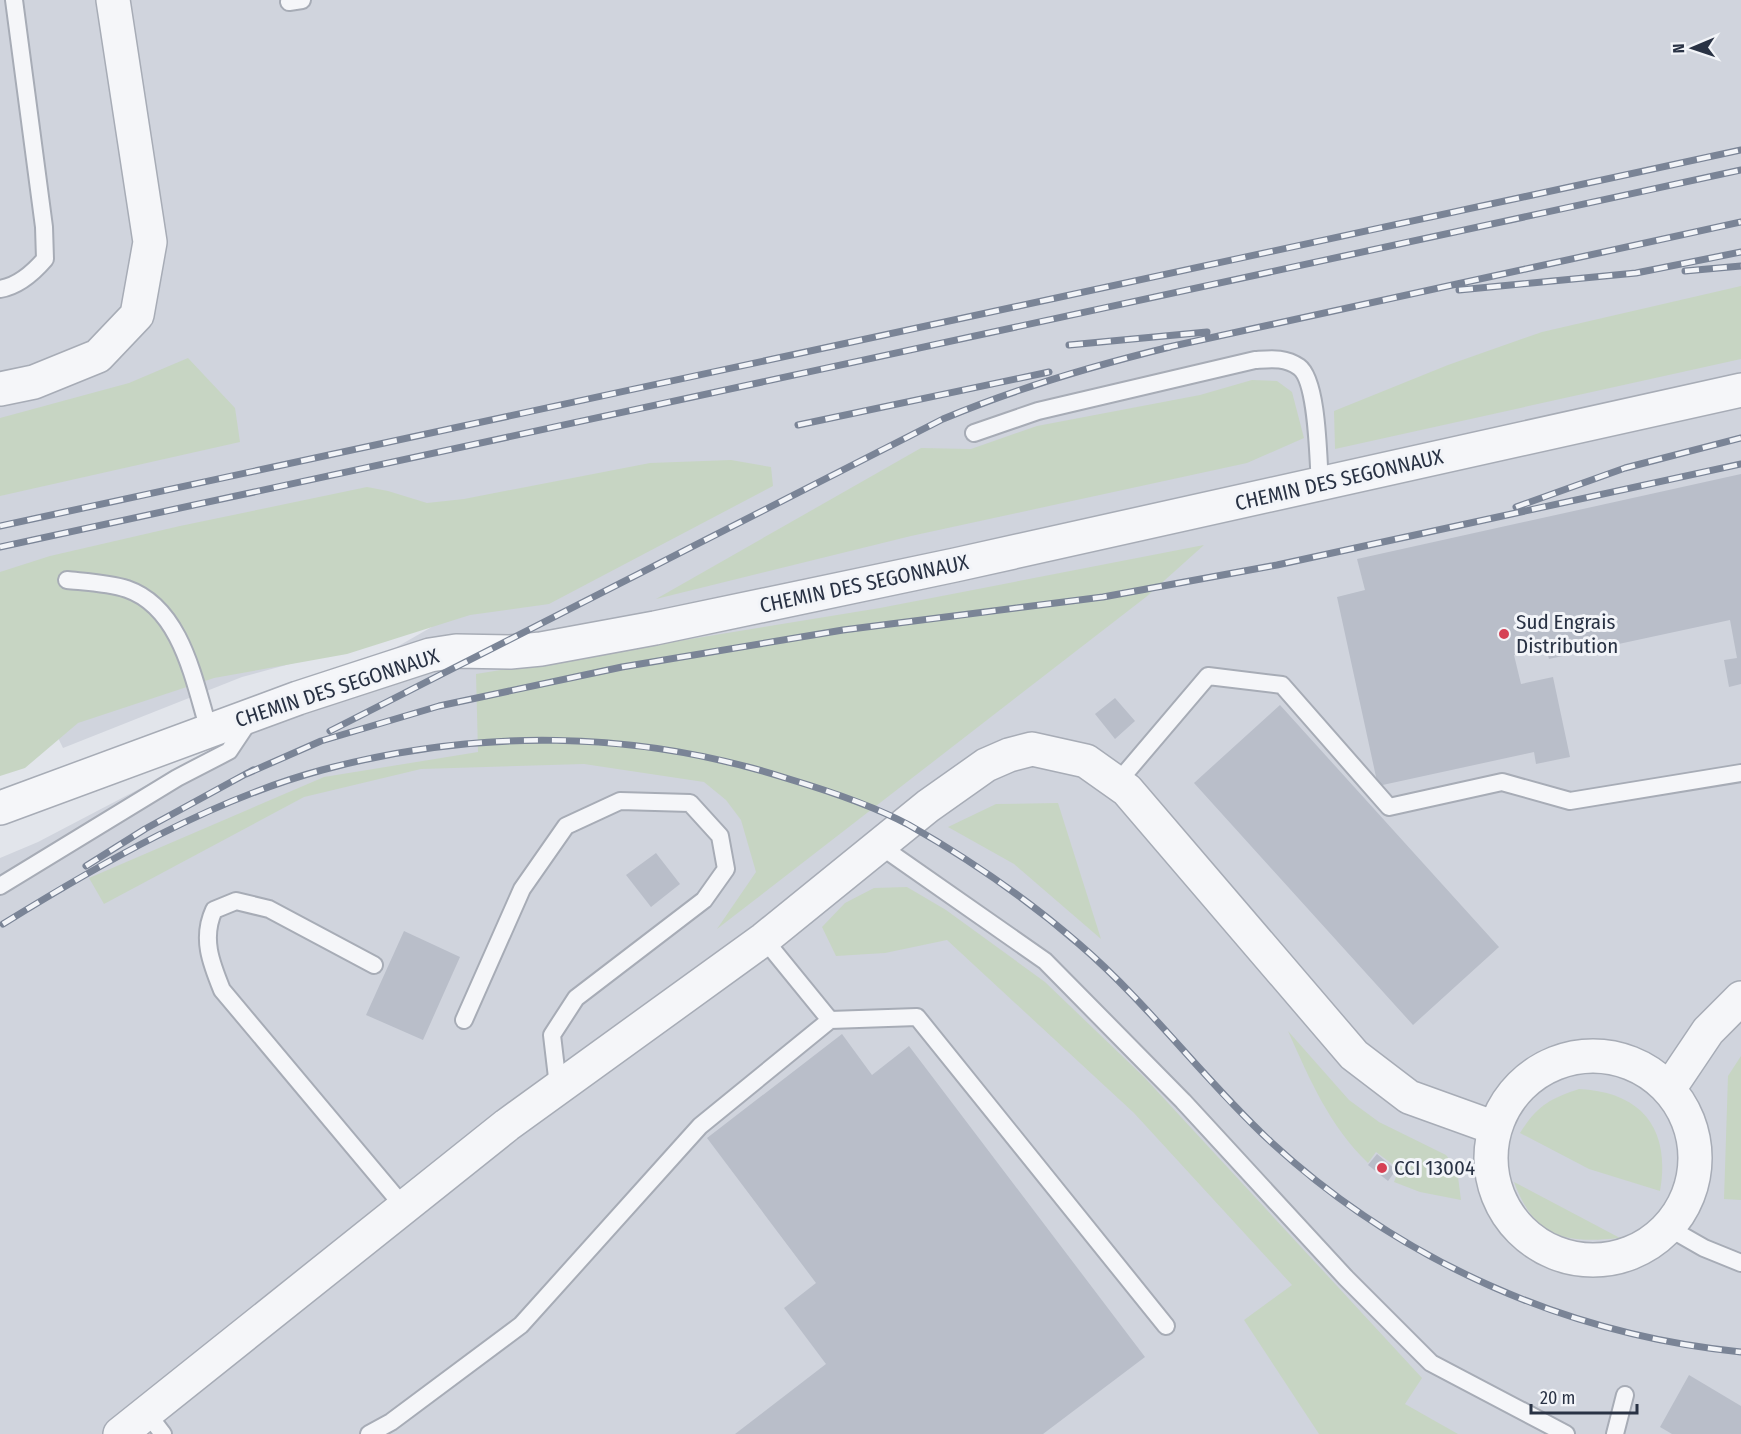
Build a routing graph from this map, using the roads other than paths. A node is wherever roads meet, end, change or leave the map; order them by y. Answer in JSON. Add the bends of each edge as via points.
{"nodes":[{"id":1,"x":14,"y":0,"type":"edge"},
{"id":2,"x":112,"y":0,"type":"edge"},
{"id":3,"x":0,"y":289,"type":"edge"},
{"id":4,"x":0,"y":389,"type":"edge"},
{"id":5,"x":1741,"y":390,"type":"edge"},
{"id":6,"x":974,"y":433,"type":"dead end"},
{"id":7,"x":1320,"y":484,"type":"junction"},
{"id":8,"x":68,"y":579,"type":"dead end"},
{"id":9,"x":254,"y":714,"type":"junction"},
{"id":10,"x":209,"y":730,"type":"junction"},
{"id":11,"x":1741,"y":773,"type":"edge"},
{"id":12,"x":1117,"y":783,"type":"junction"},
{"id":13,"x":0,"y":808,"type":"edge"},
{"id":14,"x":879,"y":845,"type":"junction"},
{"id":15,"x":0,"y":886,"type":"edge"},
{"id":16,"x":764,"y":939,"type":"junction"},
{"id":17,"x":374,"y":965,"type":"dead end"},
{"id":18,"x":1741,"y":998,"type":"edge"},
{"id":19,"x":464,"y":1020,"type":"dead end"},
{"id":20,"x":830,"y":1020,"type":"junction"},
{"id":21,"x":558,"y":1086,"type":"junction"},
{"id":22,"x":1669,"y":1089,"type":"junction"},
{"id":23,"x":1495,"y":1128,"type":"junction"},
{"id":24,"x":404,"y":1207,"type":"junction"},
{"id":25,"x":1669,"y":1227,"type":"junction"},
{"id":26,"x":1741,"y":1263,"type":"edge"},
{"id":27,"x":1166,"y":1326,"type":"dead end"},
{"id":28,"x":1625,"y":1395,"type":"dead end"},
{"id":29,"x":155,"y":1423,"type":"edge"},
{"id":30,"x":120,"y":1434,"type":"edge"},
{"id":31,"x":369,"y":1434,"type":"edge"},
{"id":32,"x":1566,"y":1434,"type":"edge"},
{"id":33,"x":1615,"y":1434,"type":"edge"}],
"edges":[{"from":1,"to":3,"type":"lane","via":[[45,260],[33,272]]},
{"from":2,"to":4,"type":"street","via":[[150,242],[137,315],[98,356],[34,382]]},
{"from":5,"to":7,"type":"street","name":"CHEMIN DES SEGONNAUX"},
{"from":6,"to":7,"type":"lane","via":[[1038,411],[1255,360],[1279,358],[1301,368],[1311,388]]},
{"from":7,"to":9,"type":"street","name":"CHEMIN DES SEGONNAUX","via":[[656,628],[541,649],[430,655]]},
{"from":8,"to":10,"type":"lane","via":[[127,589],[157,608],[176,634]]},
{"from":9,"to":10,"type":"street","name":"CHEMIN DES SEGONNAUX"},
{"from":9,"to":15,"type":"lane","via":[[229,751],[177,778]]},
{"from":10,"to":13,"type":"street","name":"CHEMIN DES SEGONNAUX"},
{"from":11,"to":12,"type":"lane","via":[[1570,801],[1502,782],[1389,807],[1282,685],[1208,676]]},
{"from":12,"to":14,"type":"street","via":[[1086,761],[1032,749],[986,765]]},
{"from":12,"to":23,"type":"street","via":[[1354,1055],[1409,1097]]},
{"from":14,"to":16,"type":"street"},
{"from":14,"to":32,"type":"lane","via":[[1045,961],[1431,1363]]},
{"from":16,"to":20,"type":"lane"},
{"from":16,"to":21,"type":"street"},
{"from":17,"to":24,"type":"lane","via":[[269,909],[236,901],[214,910],[207,926],[209,959],[222,990]]},
{"from":18,"to":22,"type":"street","via":[[1708,1031]]},
{"from":19,"to":21,"type":"lane","via":[[522,889],[566,825],[620,801],[690,803],[720,836],[726,869],[704,900],[576,998],[552,1035]]},
{"from":20,"to":27,"type":"lane","via":[[917,1017]]},
{"from":20,"to":31,"type":"lane","via":[[700,1126],[522,1325]]},
{"from":21,"to":24,"type":"street"},
{"from":22,"to":23,"type":"street","via":[[1645,1069],[1616,1058],[1586,1056],[1556,1062],[1530,1078],[1508,1100]]},
{"from":22,"to":25,"type":"street","via":[[1686,1114],[1694,1143],[1694,1163],[1686,1202]]},
{"from":23,"to":25,"type":"street","via":[[1491,1160],[1497,1192],[1512,1221],[1538,1245],[1572,1258],[1607,1260],[1640,1249]]},
{"from":24,"to":29,"type":"street"},
{"from":25,"to":26,"type":"lane","via":[[1704,1248]]},
{"from":28,"to":33,"type":"lane"},
{"from":29,"to":30,"type":"street"}]}
